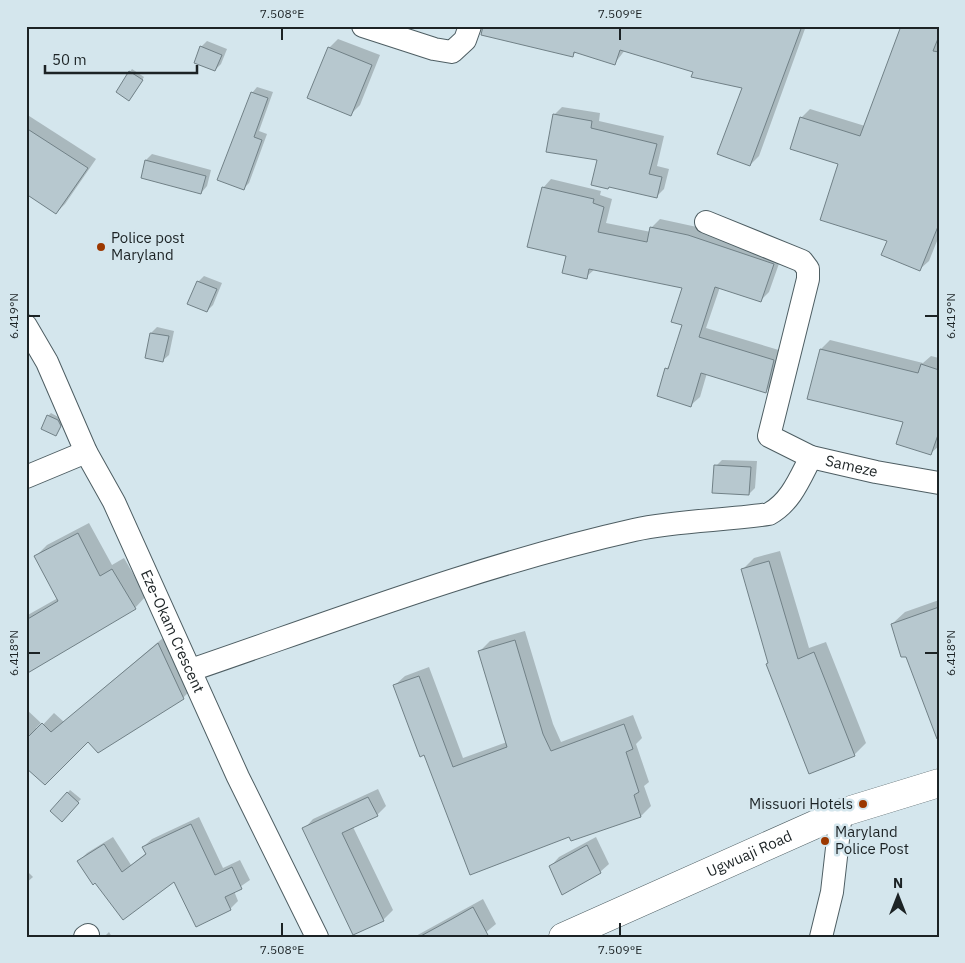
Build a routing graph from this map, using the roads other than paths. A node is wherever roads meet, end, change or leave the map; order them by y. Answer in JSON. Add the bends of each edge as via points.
{"nodes":[{"id":1,"x":364,"y":26,"type":"edge"},
{"id":2,"x":470,"y":26,"type":"edge"},
{"id":3,"x":706,"y":222,"type":"dead end"},
{"id":4,"x":26,"y":326,"type":"edge"},
{"id":5,"x":86,"y":452,"type":"junction"},
{"id":6,"x":811,"y":457,"type":"junction"},
{"id":7,"x":26,"y":477,"type":"edge"},
{"id":8,"x":939,"y":483,"type":"edge"},
{"id":9,"x":190,"y":670,"type":"junction"},
{"id":10,"x":939,"y":782,"type":"edge"},
{"id":11,"x":841,"y":813,"type":"junction"},
{"id":12,"x":317,"y":937,"type":"edge"},
{"id":13,"x":563,"y":937,"type":"edge"},
{"id":14,"x":821,"y":937,"type":"edge"}],
"edges":[{"from":1,"to":2,"type":"street","via":[[452,52],[465,40]]},
{"from":3,"to":6,"type":"street","name":"Sameze","via":[[802,262],[808,269],[769,436]]},
{"from":4,"to":5,"type":"street","name":"Eze-Okam Crescent","via":[[47,362]]},
{"from":5,"to":7,"type":"street"},
{"from":5,"to":9,"type":"street","name":"Eze-Okam Crescent","via":[[114,502]]},
{"from":6,"to":8,"type":"street","name":"Sameze"},
{"from":6,"to":9,"type":"street","via":[[791,494],[769,514],[700,519],[616,535],[467,575]]},
{"from":9,"to":12,"type":"street","name":"Eze-Okam Crescent","via":[[238,777]]},
{"from":10,"to":11,"type":"main road","name":"Ugwuaji Road"},
{"from":11,"to":13,"type":"main road","name":"Ugwuaji Road"},
{"from":11,"to":14,"type":"street","via":[[835,875]]}]}
